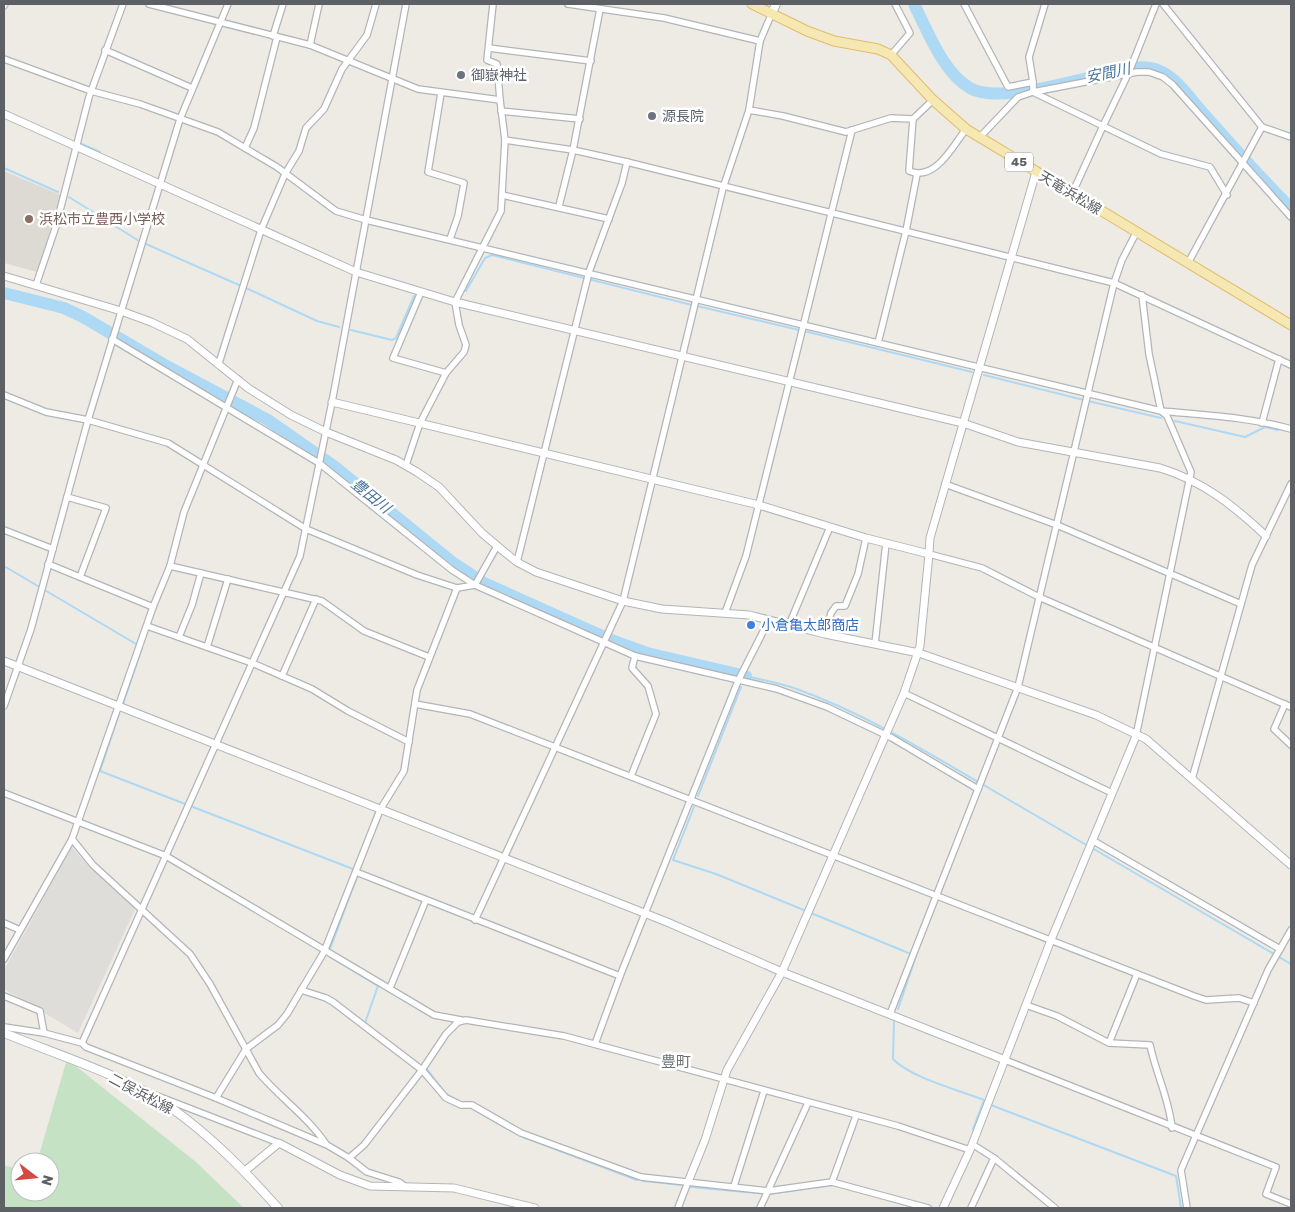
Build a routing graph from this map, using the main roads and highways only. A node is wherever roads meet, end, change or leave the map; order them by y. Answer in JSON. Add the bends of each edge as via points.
{"nodes":[{"id":1,"x":752,"y":4,"type":"edge"},
{"id":2,"x":776,"y":4,"type":"edge"},
{"id":3,"x":772,"y":13,"type":"junction"},
{"id":4,"x":1291,"y":325,"type":"edge"},
{"id":5,"x":4,"y":1033,"type":"edge"},
{"id":6,"x":278,"y":1208,"type":"edge"}],
"edges":[{"from":1,"to":3,"type":"main road","name":"天竜浜松線","number":"45"},
{"from":2,"to":3,"type":"main road"},
{"from":3,"to":4,"type":"main road","name":"天竜浜松線","number":"45","via":[[807,32],[891,55],[933,100],[966,128]]},
{"from":5,"to":6,"type":"main road","name":"二俣浜松線","via":[[134,1087],[169,1106],[208,1136]]}]}
